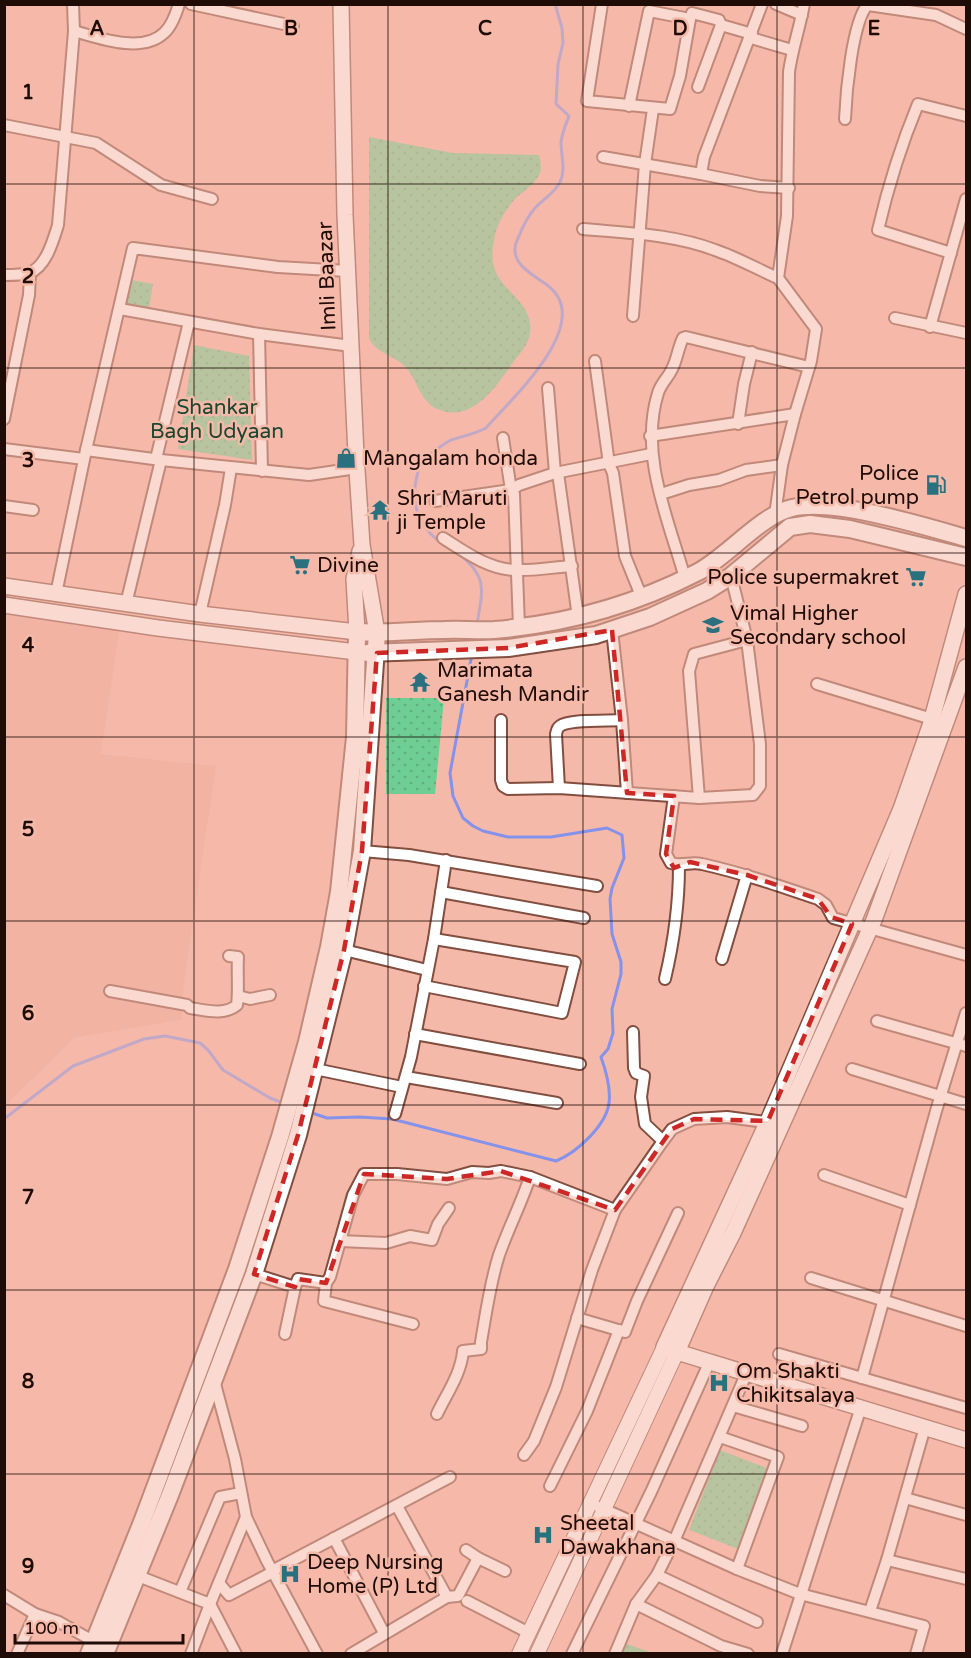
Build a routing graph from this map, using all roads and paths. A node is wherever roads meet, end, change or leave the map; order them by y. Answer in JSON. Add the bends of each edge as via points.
{"nodes":[{"id":1,"x":73,"y":4,"type":"edge"},
{"id":2,"x":180,"y":4,"type":"edge"},
{"id":3,"x":191,"y":4,"type":"edge"},
{"id":4,"x":341,"y":4,"type":"edge"},
{"id":5,"x":602,"y":4,"type":"edge"},
{"id":6,"x":762,"y":4,"type":"edge"},
{"id":7,"x":776,"y":4,"type":"edge"},
{"id":8,"x":860,"y":6,"type":"edge"},
{"id":9,"x":803,"y":10,"type":"edge"},
{"id":10,"x":690,"y":19,"type":"junction"},
{"id":11,"x":721,"y":25,"type":"junction"},
{"id":12,"x":293,"y":26,"type":"dead end"},
{"id":13,"x":966,"y":29,"type":"edge"},
{"id":14,"x":74,"y":31,"type":"junction"},
{"id":15,"x":752,"y":36,"type":"junction"},
{"id":16,"x":792,"y":50,"type":"junction"},
{"id":17,"x":698,"y":87,"type":"dead end"},
{"id":18,"x":629,"y":106,"type":"junction"},
{"id":19,"x":653,"y":109,"type":"junction"},
{"id":20,"x":966,"y":116,"type":"edge"},
{"id":21,"x":845,"y":118,"type":"dead end"},
{"id":22,"x":4,"y":125,"type":"edge"},
{"id":23,"x":64,"y":137,"type":"junction"},
{"id":24,"x":603,"y":157,"type":"dead end"},
{"id":25,"x":645,"y":164,"type":"junction"},
{"id":26,"x":701,"y":174,"type":"junction"},
{"id":27,"x":789,"y":188,"type":"junction"},
{"id":28,"x":212,"y":199,"type":"dead end"},
{"id":29,"x":966,"y":199,"type":"edge"},
{"id":30,"x":583,"y":230,"type":"dead end"},
{"id":31,"x":639,"y":233,"type":"junction"},
{"id":32,"x":951,"y":253,"type":"junction"},
{"id":33,"x":348,"y":272,"type":"junction"},
{"id":34,"x":30,"y":273,"type":"junction"},
{"id":35,"x":4,"y":275,"type":"edge"},
{"id":36,"x":778,"y":278,"type":"junction"},
{"id":37,"x":120,"y":309,"type":"junction"},
{"id":38,"x":633,"y":316,"type":"dead end"},
{"id":39,"x":895,"y":318,"type":"dead end"},
{"id":40,"x":189,"y":322,"type":"junction"},
{"id":41,"x":930,"y":327,"type":"junction"},
{"id":42,"x":966,"y":333,"type":"edge"},
{"id":43,"x":259,"y":334,"type":"junction"},
{"id":44,"x":351,"y":346,"type":"junction"},
{"id":45,"x":752,"y":352,"type":"junction"},
{"id":46,"x":595,"y":361,"type":"dead end"},
{"id":47,"x":810,"y":368,"type":"junction"},
{"id":48,"x":548,"y":387,"type":"dead end"},
{"id":49,"x":795,"y":414,"type":"junction"},
{"id":50,"x":4,"y":419,"type":"edge"},
{"id":51,"x":738,"y":424,"type":"junction"},
{"id":52,"x":650,"y":436,"type":"junction"},
{"id":53,"x":503,"y":438,"type":"dead end"},
{"id":54,"x":4,"y":449,"type":"edge"},
{"id":55,"x":651,"y":454,"type":"junction"},
{"id":56,"x":85,"y":455,"type":"junction"},
{"id":57,"x":159,"y":460,"type":"junction"},
{"id":58,"x":609,"y":464,"type":"junction"},
{"id":59,"x":782,"y":465,"type":"junction"},
{"id":60,"x":231,"y":468,"type":"junction"},
{"id":61,"x":357,"y":468,"type":"junction"},
{"id":62,"x":262,"y":471,"type":"junction"},
{"id":63,"x":557,"y":473,"type":"junction"},
{"id":64,"x":511,"y":490,"type":"junction"},
{"id":65,"x":661,"y":495,"type":"junction"},
{"id":66,"x":435,"y":501,"type":"dead end"},
{"id":67,"x":4,"y":506,"type":"edge"},
{"id":68,"x":33,"y":510,"type":"dead end"},
{"id":69,"x":775,"y":515,"type":"junction"},
{"id":70,"x":443,"y":538,"type":"dead end"},
{"id":71,"x":966,"y":538,"type":"edge"},
{"id":72,"x":362,"y":545,"type":"junction"},
{"id":73,"x":966,"y":557,"type":"edge"},
{"id":74,"x":572,"y":566,"type":"junction"},
{"id":75,"x":516,"y":570,"type":"junction"},
{"id":76,"x":731,"y":576,"type":"junction"},
{"id":77,"x":685,"y":578,"type":"junction"},
{"id":78,"x":4,"y":586,"type":"edge"},
{"id":79,"x":56,"y":594,"type":"junction"},
{"id":80,"x":966,"y":594,"type":"edge"},
{"id":81,"x":642,"y":598,"type":"junction"},
{"id":82,"x":126,"y":604,"type":"junction"},
{"id":83,"x":4,"y":605,"type":"edge"},
{"id":84,"x":200,"y":615,"type":"junction"},
{"id":85,"x":578,"y":617,"type":"junction"},
{"id":86,"x":519,"y":626,"type":"junction"},
{"id":87,"x":612,"y":630,"type":"junction"},
{"id":88,"x":357,"y":632,"type":"junction"},
{"id":89,"x":377,"y":633,"type":"junction"},
{"id":90,"x":747,"y":640,"type":"junction"},
{"id":91,"x":356,"y":652,"type":"junction"},
{"id":92,"x":376,"y":653,"type":"junction"},
{"id":93,"x":966,"y":667,"type":"edge"},
{"id":94,"x":817,"y":684,"type":"dead end"},
{"id":95,"x":932,"y":718,"type":"junction"},
{"id":96,"x":501,"y":720,"type":"dead end"},
{"id":97,"x":622,"y":720,"type":"junction"},
{"id":98,"x":559,"y":788,"type":"junction"},
{"id":99,"x":627,"y":793,"type":"junction"},
{"id":100,"x":674,"y":796,"type":"junction"},
{"id":101,"x":699,"y":798,"type":"junction"},
{"id":102,"x":362,"y":851,"type":"junction"},
{"id":103,"x":446,"y":860,"type":"junction"},
{"id":104,"x":680,"y":866,"type":"junction"},
{"id":105,"x":747,"y":875,"type":"junction"},
{"id":106,"x":597,"y":886,"type":"dead end"},
{"id":107,"x":441,"y":892,"type":"junction"},
{"id":108,"x":584,"y":918,"type":"dead end"},
{"id":109,"x":852,"y":924,"type":"junction"},
{"id":110,"x":870,"y":929,"type":"junction"},
{"id":111,"x":434,"y":939,"type":"junction"},
{"id":112,"x":344,"y":950,"type":"junction"},
{"id":113,"x":966,"y":955,"type":"edge"},
{"id":114,"x":229,"y":956,"type":"dead end"},
{"id":115,"x":722,"y":959,"type":"dead end"},
{"id":116,"x":427,"y":970,"type":"junction"},
{"id":117,"x":665,"y":979,"type":"dead end"},
{"id":118,"x":424,"y":986,"type":"junction"},
{"id":119,"x":110,"y":991,"type":"dead end"},
{"id":120,"x":270,"y":995,"type":"dead end"},
{"id":121,"x":238,"y":996,"type":"junction"},
{"id":122,"x":966,"y":1013,"type":"edge"},
{"id":123,"x":877,"y":1022,"type":"dead end"},
{"id":124,"x":633,"y":1032,"type":"dead end"},
{"id":125,"x":415,"y":1034,"type":"junction"},
{"id":126,"x":962,"y":1044,"type":"edge"},
{"id":127,"x":580,"y":1064,"type":"dead end"},
{"id":128,"x":315,"y":1069,"type":"junction"},
{"id":129,"x":852,"y":1070,"type":"dead end"},
{"id":130,"x":404,"y":1082,"type":"junction"},
{"id":131,"x":301,"y":1094,"type":"junction"},
{"id":132,"x":941,"y":1096,"type":"junction"},
{"id":133,"x":557,"y":1103,"type":"dead end"},
{"id":134,"x":966,"y":1104,"type":"edge"},
{"id":135,"x":395,"y":1114,"type":"dead end"},
{"id":136,"x":775,"y":1123,"type":"junction"},
{"id":137,"x":663,"y":1141,"type":"junction"},
{"id":138,"x":824,"y":1175,"type":"dead end"},
{"id":139,"x":530,"y":1177,"type":"junction"},
{"id":140,"x":910,"y":1205,"type":"junction"},
{"id":141,"x":449,"y":1208,"type":"dead end"},
{"id":142,"x":615,"y":1210,"type":"junction"},
{"id":143,"x":678,"y":1213,"type":"dead end"},
{"id":144,"x":340,"y":1241,"type":"junction"},
{"id":145,"x":255,"y":1274,"type":"junction"},
{"id":146,"x":811,"y":1278,"type":"dead end"},
{"id":147,"x":326,"y":1283,"type":"junction"},
{"id":148,"x":295,"y":1287,"type":"junction"},
{"id":149,"x":884,"y":1301,"type":"junction"},
{"id":150,"x":577,"y":1318,"type":"junction"},
{"id":151,"x":413,"y":1324,"type":"dead end"},
{"id":152,"x":966,"y":1326,"type":"edge"},
{"id":153,"x":619,"y":1330,"type":"junction"},
{"id":154,"x":285,"y":1334,"type":"dead end"},
{"id":155,"x":670,"y":1350,"type":"junction"},
{"id":156,"x":207,"y":1351,"type":"junction"},
{"id":157,"x":779,"y":1354,"type":"dead end"},
{"id":158,"x":710,"y":1361,"type":"junction"},
{"id":159,"x":747,"y":1372,"type":"junction"},
{"id":160,"x":862,"y":1378,"type":"junction"},
{"id":161,"x":214,"y":1379,"type":"junction"},
{"id":162,"x":733,"y":1406,"type":"junction"},
{"id":163,"x":861,"y":1407,"type":"junction"},
{"id":164,"x":966,"y":1408,"type":"edge"},
{"id":165,"x":437,"y":1414,"type":"dead end"},
{"id":166,"x":802,"y":1426,"type":"dead end"},
{"id":167,"x":925,"y":1427,"type":"junction"},
{"id":168,"x":720,"y":1437,"type":"junction"},
{"id":169,"x":966,"y":1440,"type":"edge"},
{"id":170,"x":524,"y":1455,"type":"dead end"},
{"id":171,"x":450,"y":1477,"type":"dead end"},
{"id":172,"x":550,"y":1486,"type":"dead end"},
{"id":173,"x":241,"y":1493,"type":"junction"},
{"id":174,"x":905,"y":1498,"type":"junction"},
{"id":175,"x":591,"y":1503,"type":"junction"},
{"id":176,"x":397,"y":1506,"type":"junction"},
{"id":177,"x":605,"y":1509,"type":"junction"},
{"id":178,"x":966,"y":1515,"type":"edge"},
{"id":179,"x":246,"y":1517,"type":"junction"},
{"id":180,"x":636,"y":1522,"type":"junction"},
{"id":181,"x":334,"y":1538,"type":"junction"},
{"id":182,"x":675,"y":1539,"type":"junction"},
{"id":183,"x":466,"y":1550,"type":"dead end"},
{"id":184,"x":478,"y":1558,"type":"junction"},
{"id":185,"x":564,"y":1559,"type":"junction"},
{"id":186,"x":888,"y":1560,"type":"junction"},
{"id":187,"x":578,"y":1566,"type":"junction"},
{"id":188,"x":737,"y":1569,"type":"junction"},
{"id":189,"x":272,"y":1571,"type":"junction"},
{"id":190,"x":505,"y":1571,"type":"dead end"},
{"id":191,"x":657,"y":1575,"type":"junction"},
{"id":192,"x":138,"y":1576,"type":"junction"},
{"id":193,"x":966,"y":1579,"type":"edge"},
{"id":194,"x":219,"y":1582,"type":"junction"},
{"id":195,"x":180,"y":1592,"type":"junction"},
{"id":196,"x":800,"y":1594,"type":"junction"},
{"id":197,"x":4,"y":1595,"type":"edge"},
{"id":198,"x":447,"y":1598,"type":"junction"},
{"id":199,"x":466,"y":1601,"type":"dead end"},
{"id":200,"x":210,"y":1604,"type":"junction"},
{"id":201,"x":636,"y":1604,"type":"junction"},
{"id":202,"x":870,"y":1611,"type":"junction"},
{"id":203,"x":35,"y":1614,"type":"junction"},
{"id":204,"x":757,"y":1622,"type":"dead end"},
{"id":205,"x":384,"y":1633,"type":"junction"},
{"id":206,"x":529,"y":1633,"type":"junction"},
{"id":207,"x":96,"y":1650,"type":"edge"},
{"id":208,"x":719,"y":1650,"type":"edge"},
{"id":209,"x":17,"y":1653,"type":"edge"},
{"id":210,"x":191,"y":1653,"type":"edge"},
{"id":211,"x":236,"y":1653,"type":"edge"},
{"id":212,"x":317,"y":1653,"type":"edge"},
{"id":213,"x":351,"y":1653,"type":"edge"},
{"id":214,"x":519,"y":1653,"type":"edge"},
{"id":215,"x":537,"y":1653,"type":"edge"},
{"id":216,"x":572,"y":1653,"type":"edge"},
{"id":217,"x":615,"y":1653,"type":"edge"},
{"id":218,"x":748,"y":1653,"type":"edge"},
{"id":219,"x":782,"y":1653,"type":"edge"},
{"id":220,"x":916,"y":1653,"type":"edge"}],
"edges":[{"from":1,"to":14,"type":"street"},
{"from":2,"to":14,"type":"street","via":[[165,33],[153,40],[116,42]]},
{"from":3,"to":12,"type":"street"},
{"from":4,"to":33,"type":"main road","name":"Imli Baazar"},
{"from":5,"to":18,"type":"street","via":[[587,101]]},
{"from":6,"to":15,"type":"street"},
{"from":7,"to":9,"type":"street"},
{"from":8,"to":13,"type":"street","via":[[936,15]]},
{"from":8,"to":21,"type":"street"},
{"from":9,"to":16,"type":"street"},
{"from":10,"to":11,"type":"street","via":[[692,14],[719,20]]},
{"from":10,"to":18,"type":"street","via":[[649,11]]},
{"from":10,"to":19,"type":"street","via":[[670,110]]},
{"from":11,"to":15,"type":"street"},
{"from":11,"to":17,"type":"street"},
{"from":14,"to":23,"type":"street"},
{"from":15,"to":16,"type":"street"},
{"from":15,"to":26,"type":"street","via":[[704,157]]},
{"from":16,"to":27,"type":"street"},
{"from":18,"to":19,"type":"street"},
{"from":19,"to":25,"type":"street"},
{"from":20,"to":32,"type":"street","via":[[918,104],[878,230]]},
{"from":22,"to":23,"type":"street"},
{"from":23,"to":28,"type":"street","via":[[96,143],[162,184]]},
{"from":23,"to":34,"type":"street","via":[[58,225],[51,247]]},
{"from":24,"to":25,"type":"street"},
{"from":25,"to":26,"type":"street"},
{"from":25,"to":31,"type":"street"},
{"from":26,"to":27,"type":"street"},
{"from":27,"to":36,"type":"street"},
{"from":29,"to":32,"type":"street"},
{"from":30,"to":31,"type":"street"},
{"from":31,"to":36,"type":"street","via":[[715,250]]},
{"from":31,"to":38,"type":"street"},
{"from":32,"to":41,"type":"street"},
{"from":33,"to":37,"type":"street","via":[[133,248]]},
{"from":33,"to":44,"type":"main road","name":"Imli Baazar"},
{"from":34,"to":35,"type":"street"},
{"from":34,"to":50,"type":"street"},
{"from":36,"to":47,"type":"street","via":[[816,329]]},
{"from":37,"to":40,"type":"street"},
{"from":37,"to":56,"type":"street"},
{"from":39,"to":41,"type":"street"},
{"from":40,"to":43,"type":"street"},
{"from":40,"to":57,"type":"street"},
{"from":41,"to":42,"type":"street"},
{"from":43,"to":44,"type":"street"},
{"from":43,"to":62,"type":"street"},
{"from":44,"to":61,"type":"main road","name":"Imli Baazar"},
{"from":45,"to":47,"type":"street"},
{"from":45,"to":51,"type":"street"},
{"from":45,"to":52,"type":"street","via":[[683,338],[672,370],[660,384]]},
{"from":46,"to":58,"type":"street"},
{"from":47,"to":49,"type":"street"},
{"from":48,"to":63,"type":"street"},
{"from":49,"to":51,"type":"street"},
{"from":49,"to":59,"type":"street"},
{"from":51,"to":52,"type":"street"},
{"from":52,"to":55,"type":"street"},
{"from":53,"to":64,"type":"street"},
{"from":54,"to":56,"type":"street"},
{"from":55,"to":58,"type":"street"},
{"from":55,"to":65,"type":"street"},
{"from":56,"to":57,"type":"street"},
{"from":56,"to":79,"type":"street"},
{"from":57,"to":60,"type":"street"},
{"from":57,"to":82,"type":"street"},
{"from":58,"to":63,"type":"street"},
{"from":58,"to":81,"type":"street","via":[[625,556]]},
{"from":59,"to":65,"type":"street","via":[[746,470]]},
{"from":59,"to":69,"type":"street"},
{"from":60,"to":62,"type":"street"},
{"from":60,"to":84,"type":"street"},
{"from":61,"to":62,"type":"street","via":[[309,475]]},
{"from":61,"to":72,"type":"main road","name":"Imli Baazar"},
{"from":63,"to":64,"type":"street"},
{"from":63,"to":74,"type":"street"},
{"from":64,"to":66,"type":"street"},
{"from":64,"to":75,"type":"street"},
{"from":65,"to":77,"type":"street"},
{"from":67,"to":68,"type":"street"},
{"from":69,"to":71,"type":"main road","via":[[811,506],[857,511]]},
{"from":69,"to":77,"type":"main road","via":[[702,570]]},
{"from":70,"to":75,"type":"street","via":[[477,560]]},
{"from":72,"to":88,"type":"main road","via":[[354,579]]},
{"from":72,"to":89,"type":"main road"},
{"from":73,"to":76,"type":"main road","via":[[850,529],[810,524],[789,527]]},
{"from":74,"to":75,"type":"street"},
{"from":74,"to":85,"type":"street"},
{"from":75,"to":86,"type":"street"},
{"from":76,"to":87,"type":"main road","via":[[650,617]]},
{"from":76,"to":90,"type":"street"},
{"from":77,"to":81,"type":"main road"},
{"from":78,"to":79,"type":"main road"},
{"from":79,"to":82,"type":"main road"},
{"from":80,"to":95,"type":"main road"},
{"from":81,"to":85,"type":"main road"},
{"from":82,"to":84,"type":"main road"},
{"from":83,"to":91,"type":"main road"},
{"from":84,"to":88,"type":"main road"},
{"from":85,"to":86,"type":"main road"},
{"from":86,"to":89,"type":"main road"},
{"from":87,"to":92,"type":"main road","via":[[508,648]]},
{"from":87,"to":97,"type":"street"},
{"from":88,"to":89,"type":"main road"},
{"from":88,"to":91,"type":"main road"},
{"from":89,"to":92,"type":"main road"},
{"from":90,"to":101,"type":"street","via":[[694,654],[691,660]]},
{"from":90,"to":101,"type":"street","via":[[760,744],[760,786],[753,795]]},
{"from":91,"to":92,"type":"main road"},
{"from":91,"to":131,"type":"main road","via":[[355,737],[339,892]]},
{"from":92,"to":102,"type":"main road"},
{"from":93,"to":110,"type":"main road"},
{"from":94,"to":95,"type":"street"},
{"from":95,"to":109,"type":"main road","via":[[901,809]]},
{"from":96,"to":98,"type":"street","via":[[503,786]]},
{"from":97,"to":98,"type":"street","via":[[562,724],[558,728]]},
{"from":97,"to":99,"type":"street"},
{"from":98,"to":99,"type":"street"},
{"from":99,"to":100,"type":"street"},
{"from":100,"to":101,"type":"street"},
{"from":100,"to":104,"type":"street","via":[[666,854],[671,863]]},
{"from":102,"to":103,"type":"street"},
{"from":102,"to":112,"type":"main road"},
{"from":103,"to":106,"type":"street"},
{"from":103,"to":107,"type":"street"},
{"from":104,"to":105,"type":"street","via":[[690,862]]},
{"from":104,"to":117,"type":"street","via":[[674,941]]},
{"from":105,"to":109,"type":"street","via":[[818,899],[833,918]]},
{"from":105,"to":115,"type":"street"},
{"from":107,"to":108,"type":"street"},
{"from":107,"to":111,"type":"street"},
{"from":109,"to":110,"type":"street"},
{"from":109,"to":136,"type":"main road"},
{"from":110,"to":113,"type":"street"},
{"from":110,"to":136,"type":"main road"},
{"from":111,"to":116,"type":"street"},
{"from":111,"to":118,"type":"street","via":[[575,962],[562,1013]]},
{"from":112,"to":116,"type":"street"},
{"from":112,"to":128,"type":"main road"},
{"from":114,"to":121,"type":"street","via":[[238,957]]},
{"from":116,"to":118,"type":"street"},
{"from":118,"to":125,"type":"street"},
{"from":119,"to":121,"type":"street","via":[[216,1012],[232,1010]]},
{"from":120,"to":121,"type":"street","via":[[250,999]]},
{"from":122,"to":126,"type":"street"},
{"from":123,"to":126,"type":"street"},
{"from":124,"to":137,"type":"street","via":[[634,1068],[644,1076],[640,1097],[645,1124]]},
{"from":125,"to":127,"type":"street"},
{"from":125,"to":130,"type":"street"},
{"from":126,"to":132,"type":"street"},
{"from":128,"to":130,"type":"street"},
{"from":128,"to":131,"type":"main road"},
{"from":129,"to":132,"type":"street"},
{"from":130,"to":133,"type":"street"},
{"from":130,"to":135,"type":"street"},
{"from":131,"to":145,"type":"main road","via":[[298,1135]]},
{"from":131,"to":156,"type":"main road","via":[[280,1137]]},
{"from":132,"to":134,"type":"street"},
{"from":132,"to":140,"type":"street"},
{"from":136,"to":137,"type":"street","via":[[727,1117],[694,1119],[672,1129]]},
{"from":136,"to":155,"type":"main road"},
{"from":137,"to":142,"type":"street"},
{"from":138,"to":140,"type":"street"},
{"from":139,"to":142,"type":"street"},
{"from":139,"to":144,"type":"street","via":[[501,1171],[472,1172],[447,1179],[364,1174],[353,1195]]},
{"from":139,"to":165,"type":"street","via":[[494,1273],[481,1349],[463,1351],[462,1363]]},
{"from":140,"to":149,"type":"street"},
{"from":141,"to":144,"type":"street","via":[[432,1240],[410,1236],[386,1243]]},
{"from":142,"to":150,"type":"street"},
{"from":143,"to":153,"type":"street","via":[[625,1332]]},
{"from":144,"to":147,"type":"street"},
{"from":145,"to":148,"type":"street"},
{"from":145,"to":161,"type":"main road"},
{"from":146,"to":149,"type":"street"},
{"from":147,"to":148,"type":"street","via":[[298,1279]]},
{"from":147,"to":151,"type":"street","via":[[324,1301]]},
{"from":148,"to":154,"type":"street"},
{"from":149,"to":152,"type":"street"},
{"from":149,"to":160,"type":"street"},
{"from":150,"to":153,"type":"street"},
{"from":150,"to":170,"type":"street","via":[[556,1387],[534,1441]]},
{"from":153,"to":172,"type":"street","via":[[587,1411]]},
{"from":155,"to":158,"type":"main road"},
{"from":155,"to":175,"type":"street"},
{"from":155,"to":177,"type":"street"},
{"from":156,"to":161,"type":"street"},
{"from":156,"to":207,"type":"main road"},
{"from":157,"to":160,"type":"street"},
{"from":158,"to":159,"type":"main road"},
{"from":158,"to":180,"type":"street"},
{"from":159,"to":162,"type":"street"},
{"from":159,"to":163,"type":"main road"},
{"from":160,"to":164,"type":"street"},
{"from":161,"to":173,"type":"street"},
{"from":161,"to":192,"type":"main road"},
{"from":162,"to":166,"type":"street"},
{"from":162,"to":168,"type":"street"},
{"from":163,"to":167,"type":"main road"},
{"from":163,"to":196,"type":"street"},
{"from":167,"to":169,"type":"main road"},
{"from":167,"to":174,"type":"street"},
{"from":168,"to":182,"type":"street"},
{"from":168,"to":188,"type":"street","via":[[778,1457]]},
{"from":171,"to":176,"type":"street"},
{"from":173,"to":179,"type":"street"},
{"from":173,"to":195,"type":"street","via":[[220,1497]]},
{"from":174,"to":178,"type":"street"},
{"from":174,"to":186,"type":"street"},
{"from":175,"to":177,"type":"street"},
{"from":175,"to":185,"type":"street"},
{"from":176,"to":181,"type":"street"},
{"from":176,"to":198,"type":"street"},
{"from":177,"to":180,"type":"street"},
{"from":177,"to":187,"type":"street"},
{"from":179,"to":189,"type":"street"},
{"from":179,"to":194,"type":"street"},
{"from":180,"to":182,"type":"street"},
{"from":180,"to":216,"type":"street"},
{"from":181,"to":189,"type":"street"},
{"from":181,"to":205,"type":"street"},
{"from":182,"to":188,"type":"street"},
{"from":182,"to":191,"type":"street"},
{"from":183,"to":184,"type":"street"},
{"from":184,"to":190,"type":"street"},
{"from":184,"to":198,"type":"street","via":[[458,1596]]},
{"from":185,"to":187,"type":"street"},
{"from":185,"to":206,"type":"street"},
{"from":186,"to":193,"type":"street"},
{"from":186,"to":202,"type":"street"},
{"from":187,"to":215,"type":"street"},
{"from":188,"to":196,"type":"street"},
{"from":189,"to":194,"type":"street","via":[[229,1595]]},
{"from":189,"to":212,"type":"street"},
{"from":191,"to":201,"type":"street"},
{"from":191,"to":204,"type":"street"},
{"from":192,"to":195,"type":"street"},
{"from":192,"to":207,"type":"main road"},
{"from":194,"to":200,"type":"street"},
{"from":195,"to":200,"type":"street"},
{"from":196,"to":202,"type":"street"},
{"from":196,"to":219,"type":"street"},
{"from":197,"to":203,"type":"street"},
{"from":198,"to":205,"type":"street"},
{"from":199,"to":206,"type":"street"},
{"from":200,"to":210,"type":"street"},
{"from":200,"to":211,"type":"street"},
{"from":201,"to":208,"type":"street"},
{"from":201,"to":217,"type":"street"},
{"from":202,"to":220,"type":"street","via":[[924,1626]]},
{"from":203,"to":207,"type":"street","via":[[59,1622]]},
{"from":203,"to":209,"type":"street"},
{"from":205,"to":213,"type":"street"},
{"from":206,"to":214,"type":"street"},
{"from":208,"to":218,"type":"street"}]}
